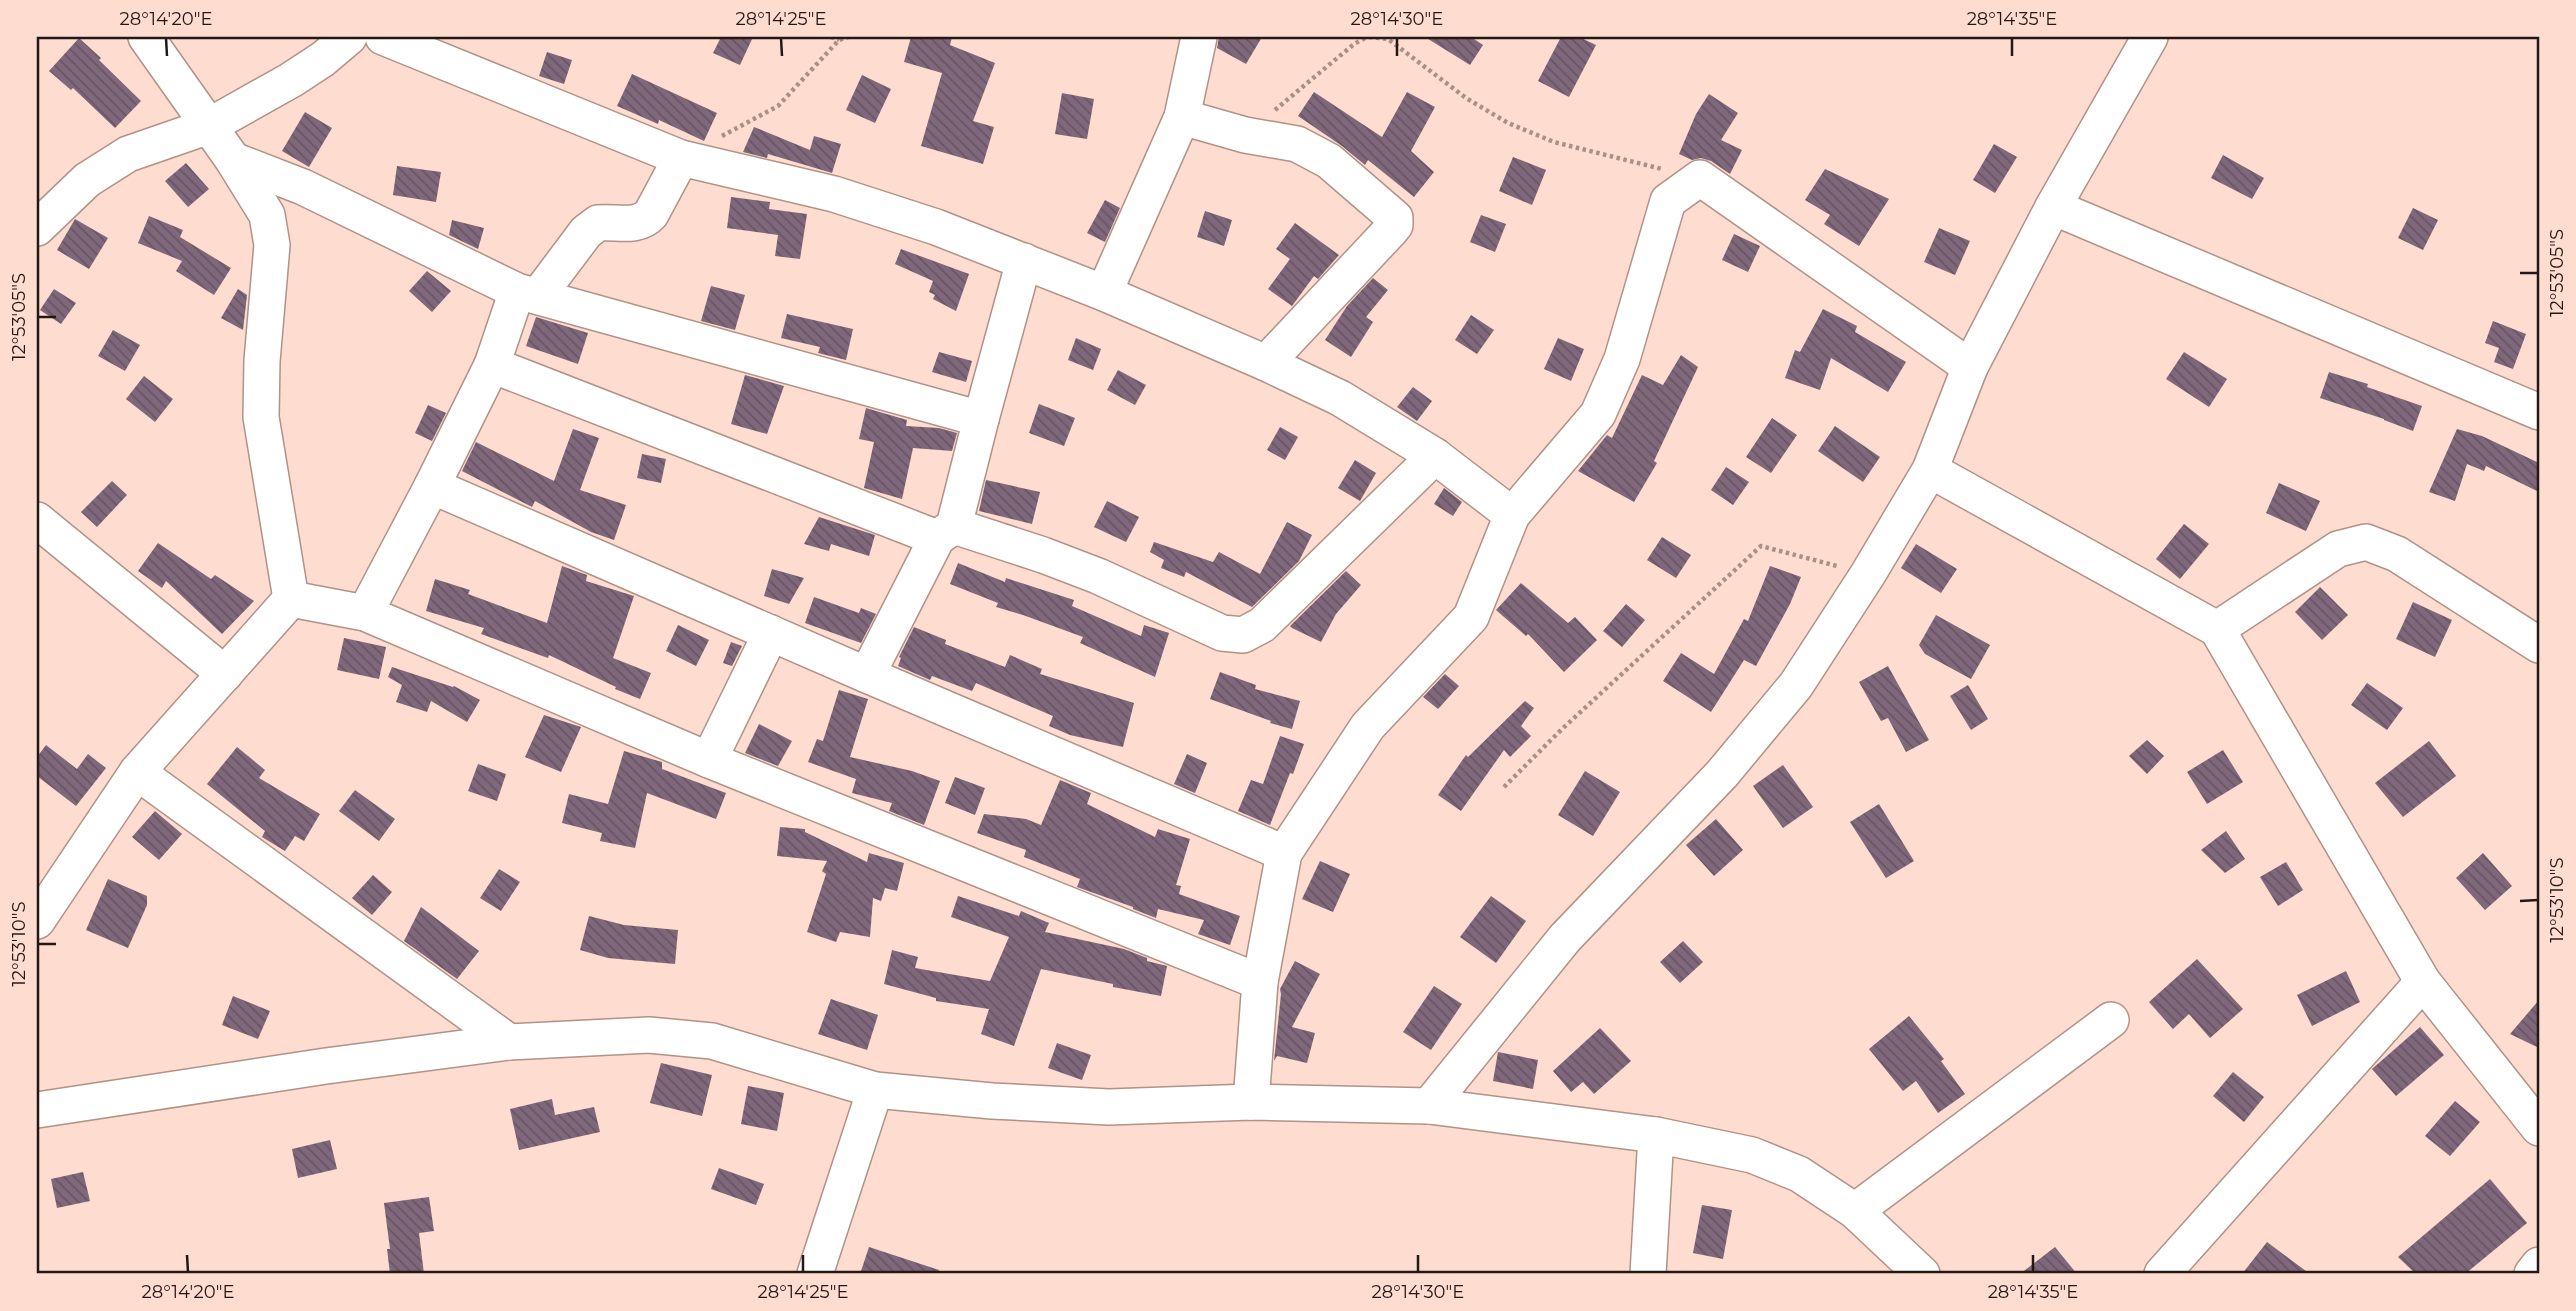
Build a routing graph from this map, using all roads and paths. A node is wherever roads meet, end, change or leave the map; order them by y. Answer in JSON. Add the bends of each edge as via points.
{"nodes":[{"id":1,"x":146,"y":37,"type":"edge"},
{"id":2,"x":349,"y":37,"type":"edge"},
{"id":3,"x":383,"y":37,"type":"edge"},
{"id":4,"x":831,"y":37,"type":"edge"},
{"id":5,"x":848,"y":37,"type":"edge"},
{"id":6,"x":1199,"y":37,"type":"edge"},
{"id":7,"x":1368,"y":37,"type":"edge"},
{"id":8,"x":2150,"y":37,"type":"edge"},
{"id":9,"x":839,"y":40,"type":"junction"},
{"id":10,"x":1182,"y":117,"type":"junction"},
{"id":11,"x":209,"y":126,"type":"junction"},
{"id":12,"x":1245,"y":135,"type":"junction"},
{"id":13,"x":681,"y":158,"type":"junction"},
{"id":14,"x":233,"y":160,"type":"junction"},
{"id":15,"x":1700,"y":178,"type":"junction"},
{"id":16,"x":2053,"y":208,"type":"junction"},
{"id":17,"x":37,"y":228,"type":"edge"},
{"id":18,"x":1024,"y":261,"type":"junction"},
{"id":19,"x":1104,"y":293,"type":"junction"},
{"id":20,"x":528,"y":294,"type":"junction"},
{"id":21,"x":1266,"y":363,"type":"junction"},
{"id":22,"x":492,"y":365,"type":"junction"},
{"id":23,"x":1970,"y":368,"type":"junction"},
{"id":24,"x":2539,"y":412,"type":"edge"},
{"id":25,"x":981,"y":419,"type":"junction"},
{"id":26,"x":1435,"y":456,"type":"junction"},
{"id":27,"x":1930,"y":470,"type":"junction"},
{"id":28,"x":432,"y":486,"type":"junction"},
{"id":29,"x":1512,"y":515,"type":"junction"},
{"id":30,"x":37,"y":520,"type":"edge"},
{"id":31,"x":946,"y":532,"type":"junction"},
{"id":32,"x":1868,"y":574,"type":"junction"},
{"id":33,"x":291,"y":598,"type":"junction"},
{"id":34,"x":365,"y":613,"type":"junction"},
{"id":35,"x":2217,"y":629,"type":"junction"},
{"id":36,"x":771,"y":633,"type":"junction"},
{"id":37,"x":2539,"y":645,"type":"edge"},
{"id":38,"x":225,"y":674,"type":"junction"},
{"id":39,"x":867,"y":675,"type":"junction"},
{"id":40,"x":709,"y":760,"type":"junction"},
{"id":41,"x":137,"y":772,"type":"junction"},
{"id":42,"x":1504,"y":787,"type":"dead end"},
{"id":43,"x":1284,"y":853,"type":"junction"},
{"id":44,"x":37,"y":921,"type":"edge"},
{"id":45,"x":1260,"y":982,"type":"junction"},
{"id":46,"x":2423,"y":982,"type":"junction"},
{"id":47,"x":2111,"y":1020,"type":"dead end"},
{"id":48,"x":509,"y":1042,"type":"junction"},
{"id":49,"x":875,"y":1090,"type":"junction"},
{"id":50,"x":1251,"y":1102,"type":"junction"},
{"id":51,"x":1429,"y":1106,"type":"junction"},
{"id":52,"x":37,"y":1110,"type":"edge"},
{"id":53,"x":2539,"y":1128,"type":"edge"},
{"id":54,"x":1656,"y":1135,"type":"junction"},
{"id":55,"x":1855,"y":1211,"type":"junction"},
{"id":56,"x":2539,"y":1265,"type":"edge"},
{"id":57,"x":815,"y":1274,"type":"edge"},
{"id":58,"x":1648,"y":1274,"type":"edge"},
{"id":59,"x":1922,"y":1274,"type":"edge"},
{"id":60,"x":2162,"y":1274,"type":"edge"},
{"id":61,"x":2532,"y":1274,"type":"edge"}],
"edges":[{"from":1,"to":11,"type":"street"},
{"from":2,"to":11,"type":"street","via":[[291,80]]},
{"from":3,"to":13,"type":"street"},
{"from":4,"to":9,"type":"path"},
{"from":5,"to":9,"type":"path"},
{"from":6,"to":10,"type":"street"},
{"from":7,"to":12,"type":"path"},
{"from":7,"to":15,"type":"path","via":[[1388,38],[1466,98],[1508,123],[1554,142]]},
{"from":8,"to":16,"type":"street"},
{"from":9,"to":13,"type":"path","via":[[778,107]]},
{"from":10,"to":12,"type":"street"},
{"from":10,"to":19,"type":"street"},
{"from":11,"to":14,"type":"street"},
{"from":11,"to":17,"type":"street","via":[[128,154],[87,180]]},
{"from":12,"to":21,"type":"street","via":[[1297,144],[1329,160],[1395,218],[1390,231]]},
{"from":13,"to":18,"type":"street","via":[[834,194]]},
{"from":13,"to":20,"type":"street","via":[[645,221],[598,222]]},
{"from":14,"to":20,"type":"street","via":[[303,187]]},
{"from":14,"to":33,"type":"street","via":[[267,215],[272,245],[261,417]]},
{"from":15,"to":23,"type":"street"},
{"from":15,"to":29,"type":"street","via":[[1668,201],[1622,359],[1598,414]]},
{"from":16,"to":23,"type":"street"},
{"from":16,"to":24,"type":"street"},
{"from":18,"to":19,"type":"street"},
{"from":18,"to":25,"type":"street"},
{"from":19,"to":21,"type":"street"},
{"from":20,"to":22,"type":"street"},
{"from":20,"to":25,"type":"street"},
{"from":21,"to":26,"type":"street","via":[[1340,398]]},
{"from":22,"to":28,"type":"street"},
{"from":22,"to":31,"type":"street"},
{"from":23,"to":27,"type":"street"},
{"from":25,"to":31,"type":"street"},
{"from":26,"to":29,"type":"street"},
{"from":26,"to":31,"type":"street","via":[[1262,625],[1243,635],[1223,633],[1043,555]]},
{"from":27,"to":32,"type":"street"},
{"from":27,"to":35,"type":"street"},
{"from":28,"to":34,"type":"street"},
{"from":28,"to":36,"type":"street"},
{"from":29,"to":43,"type":"street","via":[[1471,617],[1368,726]]},
{"from":30,"to":38,"type":"street"},
{"from":31,"to":39,"type":"street"},
{"from":32,"to":42,"type":"path","via":[[1761,546]]},
{"from":32,"to":51,"type":"street","via":[[1796,685],[1722,774],[1565,938]]},
{"from":33,"to":34,"type":"street"},
{"from":33,"to":38,"type":"street"},
{"from":34,"to":40,"type":"street"},
{"from":35,"to":37,"type":"street","via":[[2338,549],[2366,542],[2397,554]]},
{"from":35,"to":46,"type":"street"},
{"from":36,"to":39,"type":"street"},
{"from":36,"to":40,"type":"street"},
{"from":38,"to":41,"type":"street"},
{"from":39,"to":43,"type":"street"},
{"from":40,"to":45,"type":"street"},
{"from":41,"to":44,"type":"street"},
{"from":41,"to":48,"type":"street"},
{"from":43,"to":45,"type":"street"},
{"from":45,"to":50,"type":"street"},
{"from":46,"to":53,"type":"street"},
{"from":46,"to":60,"type":"street"},
{"from":47,"to":55,"type":"street"},
{"from":48,"to":49,"type":"street","via":[[649,1035],[712,1041]]},
{"from":48,"to":52,"type":"street"},
{"from":49,"to":50,"type":"street","via":[[1109,1107]]},
{"from":49,"to":57,"type":"street"},
{"from":50,"to":51,"type":"street"},
{"from":51,"to":54,"type":"street"},
{"from":54,"to":55,"type":"street","via":[[1752,1155],[1799,1174]]},
{"from":54,"to":58,"type":"street"},
{"from":55,"to":59,"type":"street"},
{"from":56,"to":61,"type":"street"}]}
